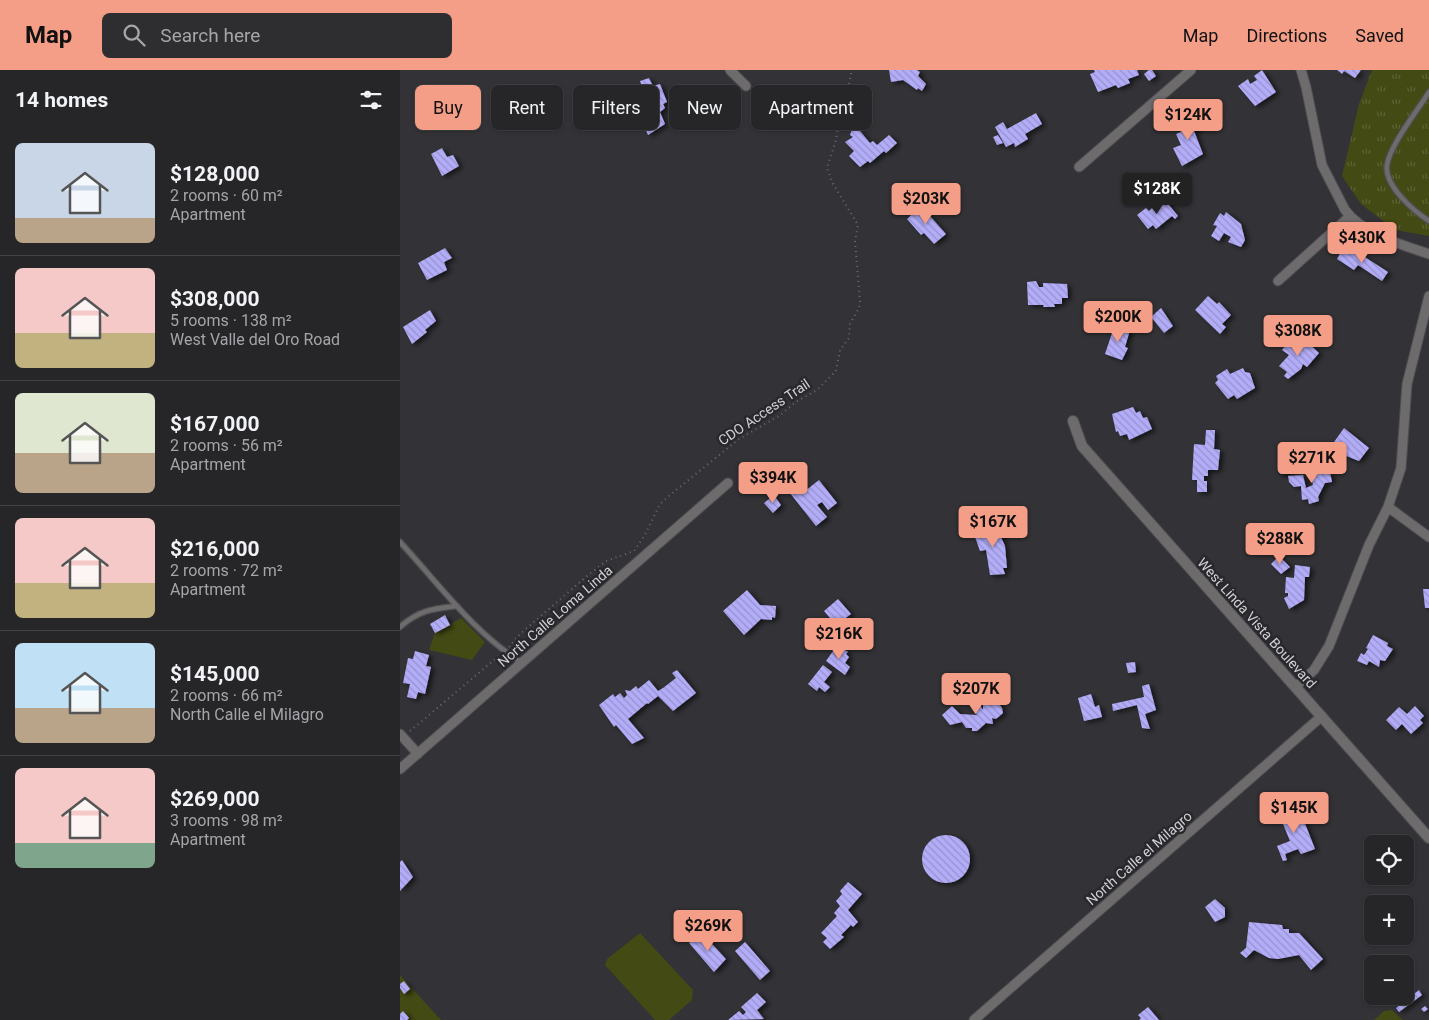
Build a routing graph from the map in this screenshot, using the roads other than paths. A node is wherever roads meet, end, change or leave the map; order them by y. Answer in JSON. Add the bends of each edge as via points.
{"nodes":[{"id":1,"x":730,"y":70,"type":"edge"},
{"id":2,"x":1191,"y":70,"type":"edge"},
{"id":3,"x":1301,"y":70,"type":"edge"},
{"id":4,"x":746,"y":86,"type":"dead end"},
{"id":5,"x":1429,"y":92,"type":"edge"},
{"id":6,"x":1078,"y":167,"type":"dead end"},
{"id":7,"x":1350,"y":216,"type":"junction"},
{"id":8,"x":1429,"y":221,"type":"edge"},
{"id":9,"x":1429,"y":254,"type":"edge"},
{"id":10,"x":1278,"y":281,"type":"dead end"},
{"id":11,"x":1429,"y":296,"type":"edge"},
{"id":12,"x":1073,"y":421,"type":"dead end"},
{"id":13,"x":728,"y":483,"type":"dead end"},
{"id":14,"x":1388,"y":508,"type":"junction"},
{"id":15,"x":1429,"y":537,"type":"edge"},
{"id":16,"x":400,"y":542,"type":"edge"},
{"id":17,"x":457,"y":606,"type":"junction"},
{"id":18,"x":400,"y":627,"type":"edge"},
{"id":19,"x":522,"y":663,"type":"junction"},
{"id":20,"x":1295,"y":687,"type":"junction"},
{"id":21,"x":1322,"y":716,"type":"junction"},
{"id":22,"x":401,"y":735,"type":"edge"},
{"id":23,"x":418,"y":754,"type":"junction"},
{"id":24,"x":400,"y":769,"type":"edge"},
{"id":25,"x":1429,"y":838,"type":"edge"},
{"id":26,"x":974,"y":1020,"type":"edge"}],
"edges":[{"from":1,"to":4,"type":"street"},
{"from":2,"to":6,"type":"street"},
{"from":3,"to":7,"type":"street","via":[[1322,165]]},
{"from":5,"to":8,"type":"lane","via":[[1386,166],[1401,197]]},
{"from":7,"to":9,"type":"street","via":[[1397,243]]},
{"from":7,"to":10,"type":"street"},
{"from":11,"to":14,"type":"street","via":[[1407,384],[1401,468]]},
{"from":12,"to":20,"type":"street","name":"West Linda Vista Boulevard","via":[[1082,446]]},
{"from":13,"to":19,"type":"street","name":"North Calle Loma Linda"},
{"from":14,"to":15,"type":"street"},
{"from":14,"to":20,"type":"street","via":[[1369,545],[1329,646],[1314,670]]},
{"from":16,"to":17,"type":"lane"},
{"from":17,"to":18,"type":"lane","via":[[427,609]]},
{"from":17,"to":19,"type":"lane","via":[[504,652]]},
{"from":19,"to":23,"type":"street","name":"North Calle Loma Linda"},
{"from":20,"to":21,"type":"street","name":"West Linda Vista Boulevard"},
{"from":21,"to":25,"type":"street","name":"West Linda Vista Boulevard"},
{"from":21,"to":26,"type":"street","name":"North Calle el Milagro"},
{"from":22,"to":23,"type":"street"},
{"from":23,"to":24,"type":"street","name":"North Calle Loma Linda"}]}
